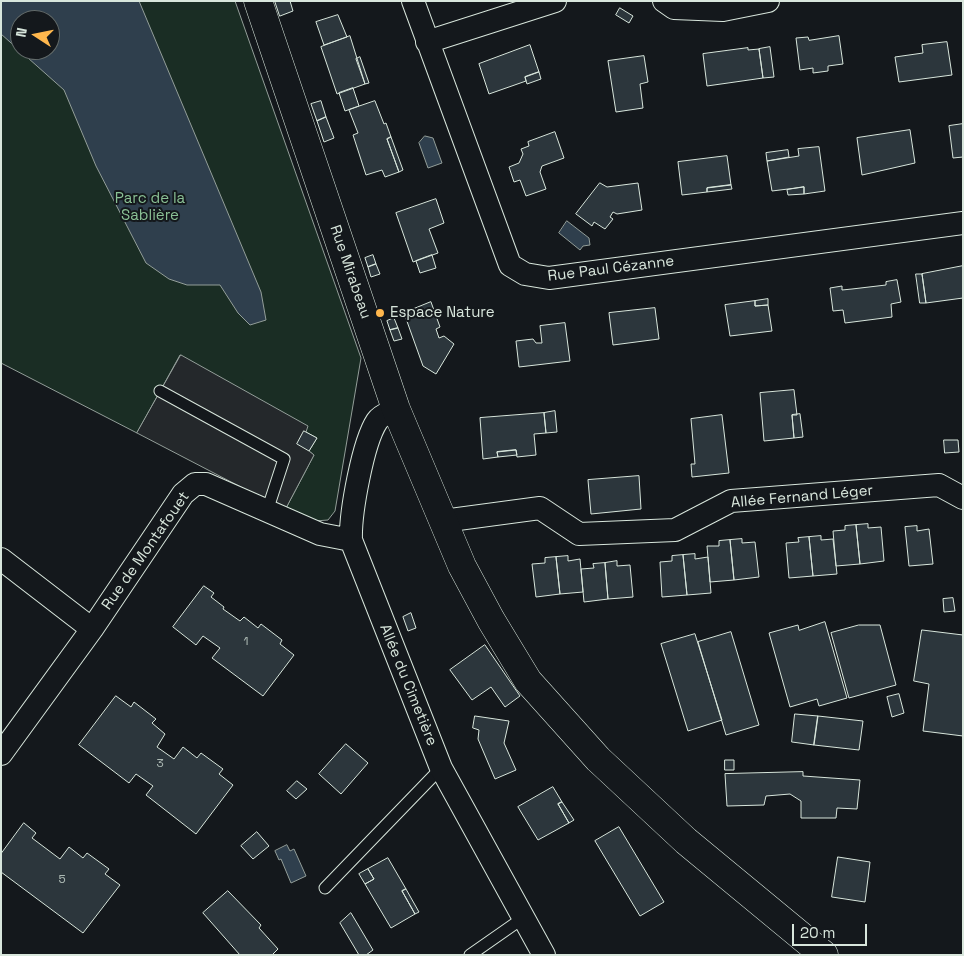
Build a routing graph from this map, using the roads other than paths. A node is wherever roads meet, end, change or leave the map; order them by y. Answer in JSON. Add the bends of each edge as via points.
{"nodes":[{"id":1,"x":258,"y":1,"type":"edge"},
{"id":2,"x":413,"y":1,"type":"edge"},
{"id":3,"x":555,"y":1,"type":"edge"},
{"id":4,"x":664,"y":1,"type":"edge"},
{"id":5,"x":768,"y":1,"type":"edge"},
{"id":6,"x":427,"y":42,"type":"junction"},
{"id":7,"x":963,"y":223,"type":"edge"},
{"id":8,"x":160,"y":391,"type":"dead end"},
{"id":9,"x":396,"y":409,"type":"junction"},
{"id":10,"x":963,"y":498,"type":"edge"},
{"id":11,"x":267,"y":511,"type":"junction"},
{"id":12,"x":443,"y":521,"type":"junction"},
{"id":13,"x":351,"y":540,"type":"junction"},
{"id":14,"x":1,"y":559,"type":"edge"},
{"id":15,"x":92,"y":629,"type":"junction"},
{"id":16,"x":1,"y":754,"type":"edge"},
{"id":17,"x":441,"y":768,"type":"junction"},
{"id":18,"x":325,"y":888,"type":"dead end"},
{"id":19,"x":523,"y":918,"type":"junction"},
{"id":20,"x":470,"y":955,"type":"edge"},
{"id":21,"x":544,"y":955,"type":"edge"},
{"id":22,"x":824,"y":955,"type":"edge"}],
"edges":[{"from":1,"to":9,"type":"main road","name":"Rue Mirabeau"},
{"from":2,"to":6,"type":"street","name":"Rue Paul Cézanne"},
{"from":3,"to":6,"type":"street"},
{"from":4,"to":5,"type":"street","via":[[674,8],[723,10]]},
{"from":6,"to":7,"type":"street","name":"Rue Paul Cézanne","via":[[510,264],[525,274],[548,278]]},
{"from":8,"to":11,"type":"lane","via":[[284,459]]},
{"from":9,"to":12,"type":"main road","name":"Rue Mirabeau"},
{"from":9,"to":13,"type":"street","name":"Allée du Cimetière","via":[[378,418],[368,436],[351,514]]},
{"from":10,"to":12,"type":"street","name":"Allée Fernand Léger","via":[[939,485],[731,501],[675,530],[589,534],[579,534],[540,508]]},
{"from":11,"to":13,"type":"street","name":"Rue de Montafouet","via":[[320,534]]},
{"from":11,"to":15,"type":"street","name":"Rue de Montafouet","via":[[206,484],[195,484],[183,494]]},
{"from":12,"to":22,"type":"main road","name":"Rue Mirabeau","via":[[462,566],[528,680],[598,759],[686,840]]},
{"from":13,"to":17,"type":"street","name":"Allée du Cimetière"},
{"from":14,"to":15,"type":"street"},
{"from":15,"to":16,"type":"street","name":"Rue de Montafouet"},
{"from":17,"to":18,"type":"lane"},
{"from":17,"to":19,"type":"street","name":"Allée du Cimetière"},
{"from":19,"to":20,"type":"lane"},
{"from":19,"to":21,"type":"street","name":"Allée du Cimetière"}]}
